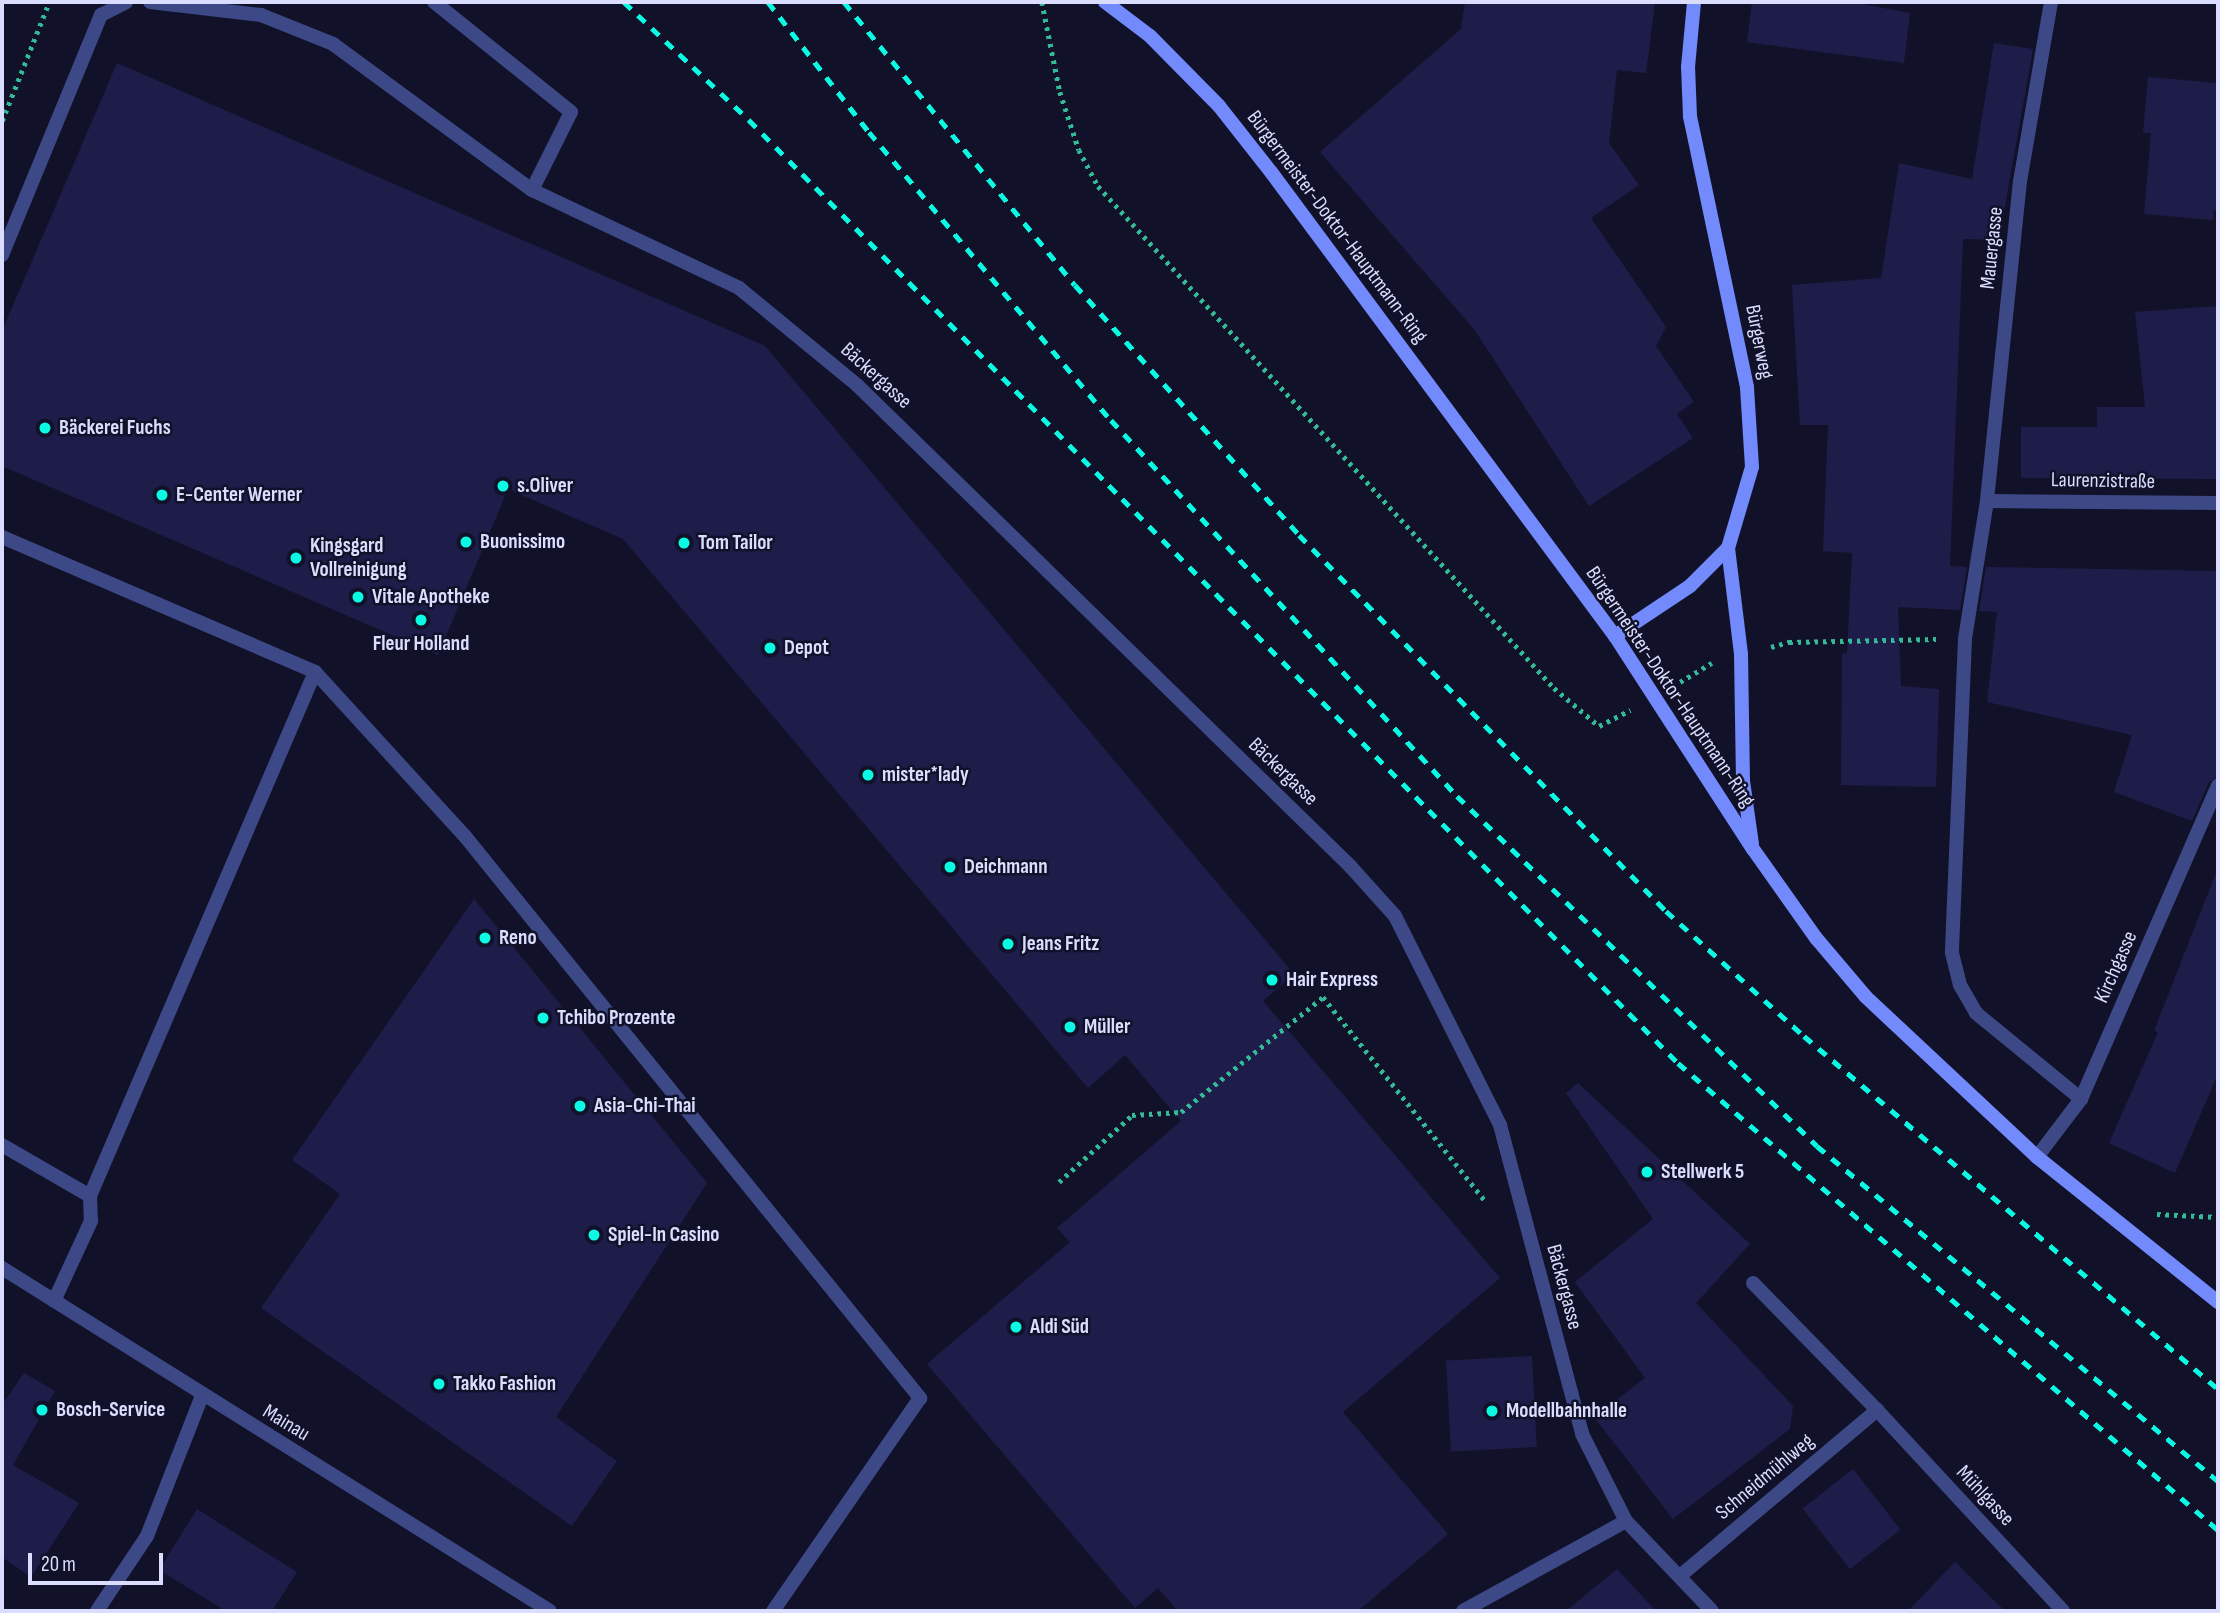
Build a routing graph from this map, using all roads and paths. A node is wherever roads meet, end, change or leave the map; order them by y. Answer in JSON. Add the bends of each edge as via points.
{"nodes":[{"id":1,"x":49,"y":2,"type":"edge"},
{"id":2,"x":126,"y":2,"type":"edge"},
{"id":3,"x":150,"y":2,"type":"edge"},
{"id":4,"x":434,"y":2,"type":"edge"},
{"id":5,"x":1042,"y":2,"type":"edge"},
{"id":6,"x":1105,"y":2,"type":"edge"},
{"id":7,"x":1694,"y":2,"type":"edge"},
{"id":8,"x":2051,"y":2,"type":"edge"},
{"id":9,"x":2,"y":121,"type":"edge"},
{"id":10,"x":532,"y":190,"type":"junction"},
{"id":11,"x":2,"y":255,"type":"edge"},
{"id":12,"x":1987,"y":500,"type":"junction"},
{"id":13,"x":2218,"y":503,"type":"edge"},
{"id":14,"x":2,"y":537,"type":"edge"},
{"id":15,"x":1728,"y":548,"type":"junction"},
{"id":16,"x":1615,"y":636,"type":"junction"},
{"id":17,"x":1965,"y":639,"type":"junction"},
{"id":18,"x":1741,"y":654,"type":"junction"},
{"id":19,"x":315,"y":672,"type":"junction"},
{"id":20,"x":1654,"y":698,"type":"junction"},
{"id":21,"x":2218,"y":786,"type":"edge"},
{"id":22,"x":1753,"y":849,"type":"junction"},
{"id":23,"x":2081,"y":1099,"type":"junction"},
{"id":24,"x":2,"y":1146,"type":"edge"},
{"id":25,"x":2037,"y":1157,"type":"junction"},
{"id":26,"x":1059,"y":1182,"type":"dead end"},
{"id":27,"x":90,"y":1196,"type":"junction"},
{"id":28,"x":1494,"y":1212,"type":"dead end"},
{"id":29,"x":2218,"y":1217,"type":"edge"},
{"id":30,"x":2119,"y":1222,"type":"junction"},
{"id":31,"x":2,"y":1268,"type":"edge"},
{"id":32,"x":1753,"y":1283,"type":"dead end"},
{"id":33,"x":54,"y":1301,"type":"junction"},
{"id":34,"x":2218,"y":1302,"type":"edge"},
{"id":35,"x":202,"y":1396,"type":"junction"},
{"id":36,"x":1877,"y":1410,"type":"junction"},
{"id":37,"x":1626,"y":1521,"type":"junction"},
{"id":38,"x":1680,"y":1576,"type":"junction"},
{"id":39,"x":97,"y":1611,"type":"edge"},
{"id":40,"x":550,"y":1611,"type":"edge"},
{"id":41,"x":773,"y":1611,"type":"edge"},
{"id":42,"x":1463,"y":1611,"type":"edge"},
{"id":43,"x":1712,"y":1611,"type":"edge"},
{"id":44,"x":2063,"y":1611,"type":"edge"}],
"edges":[{"from":1,"to":9,"type":"path"},
{"from":2,"to":11,"type":"street","via":[[101,15]]},
{"from":3,"to":10,"type":"street","name":"Bäckergasse","via":[[261,15],[332,44]]},
{"from":4,"to":10,"type":"street","via":[[571,112]]},
{"from":5,"to":20,"type":"path","via":[[1060,92],[1079,150],[1098,186],[1554,688],[1599,726]]},
{"from":6,"to":16,"type":"street","name":"Bürgermeister-Doktor-Hauptmann-Ring","via":[[1150,36],[1219,106]]},
{"from":7,"to":15,"type":"street","name":"Bürgerweg","via":[[1690,116],[1752,427],[1752,467]]},
{"from":8,"to":12,"type":"street","name":"Mauergasse","via":[[2020,181]]},
{"from":10,"to":37,"type":"street","name":"Bäckergasse","via":[[739,288],[858,385],[1350,866],[1395,916],[1500,1125],[1582,1434]]},
{"from":12,"to":13,"type":"street","name":"Laurenzistraße"},
{"from":12,"to":17,"type":"street","name":"Mauergasse"},
{"from":14,"to":19,"type":"street"},
{"from":15,"to":16,"type":"street","name":"Bürgerweg","via":[[1690,586]]},
{"from":15,"to":18,"type":"street"},
{"from":16,"to":20,"type":"street","name":"Bürgermeister-Doktor-Hauptmann-Ring"},
{"from":17,"to":18,"type":"path","via":[[1789,642]]},
{"from":17,"to":23,"type":"street","name":"Mauergasse","via":[[1952,953],[1960,985],[1976,1013]]},
{"from":18,"to":20,"type":"path","via":[[1715,661]]},
{"from":18,"to":22,"type":"street","via":[[1743,781]]},
{"from":19,"to":27,"type":"street"},
{"from":19,"to":41,"type":"street","via":[[464,835],[920,1398]]},
{"from":20,"to":22,"type":"street","name":"Bürgermeister-Doktor-Hauptmann-Ring"},
{"from":21,"to":23,"type":"street","name":"Kirchgasse"},
{"from":22,"to":25,"type":"street","name":"Bürgermeister-Doktor-Hauptmann-Ring","via":[[1816,938],[1866,997]]},
{"from":23,"to":25,"type":"street","name":"Kirchgasse"},
{"from":24,"to":27,"type":"street"},
{"from":25,"to":30,"type":"street","name":"Bürgermeister-Doktor-Hauptmann-Ring"},
{"from":26,"to":28,"type":"path","via":[[1132,1115],[1181,1112],[1322,997]]},
{"from":27,"to":33,"type":"street","via":[[91,1221]]},
{"from":29,"to":30,"type":"path","via":[[2160,1213]]},
{"from":30,"to":34,"type":"street","name":"Bürgermeister-Doktor-Hauptmann-Ring"},
{"from":31,"to":33,"type":"street","name":"Mainau"},
{"from":32,"to":36,"type":"street","name":"Mühlgasse"},
{"from":33,"to":35,"type":"street","name":"Mainau"},
{"from":35,"to":39,"type":"street","via":[[147,1536]]},
{"from":35,"to":40,"type":"street","name":"Mainau"},
{"from":36,"to":38,"type":"street","name":"Schneidmühlweg"},
{"from":36,"to":44,"type":"street","name":"Mühlgasse"},
{"from":37,"to":38,"type":"street","name":"Bäckergasse"},
{"from":37,"to":42,"type":"street"},
{"from":38,"to":43,"type":"street","name":"Bäckergasse"}]}
